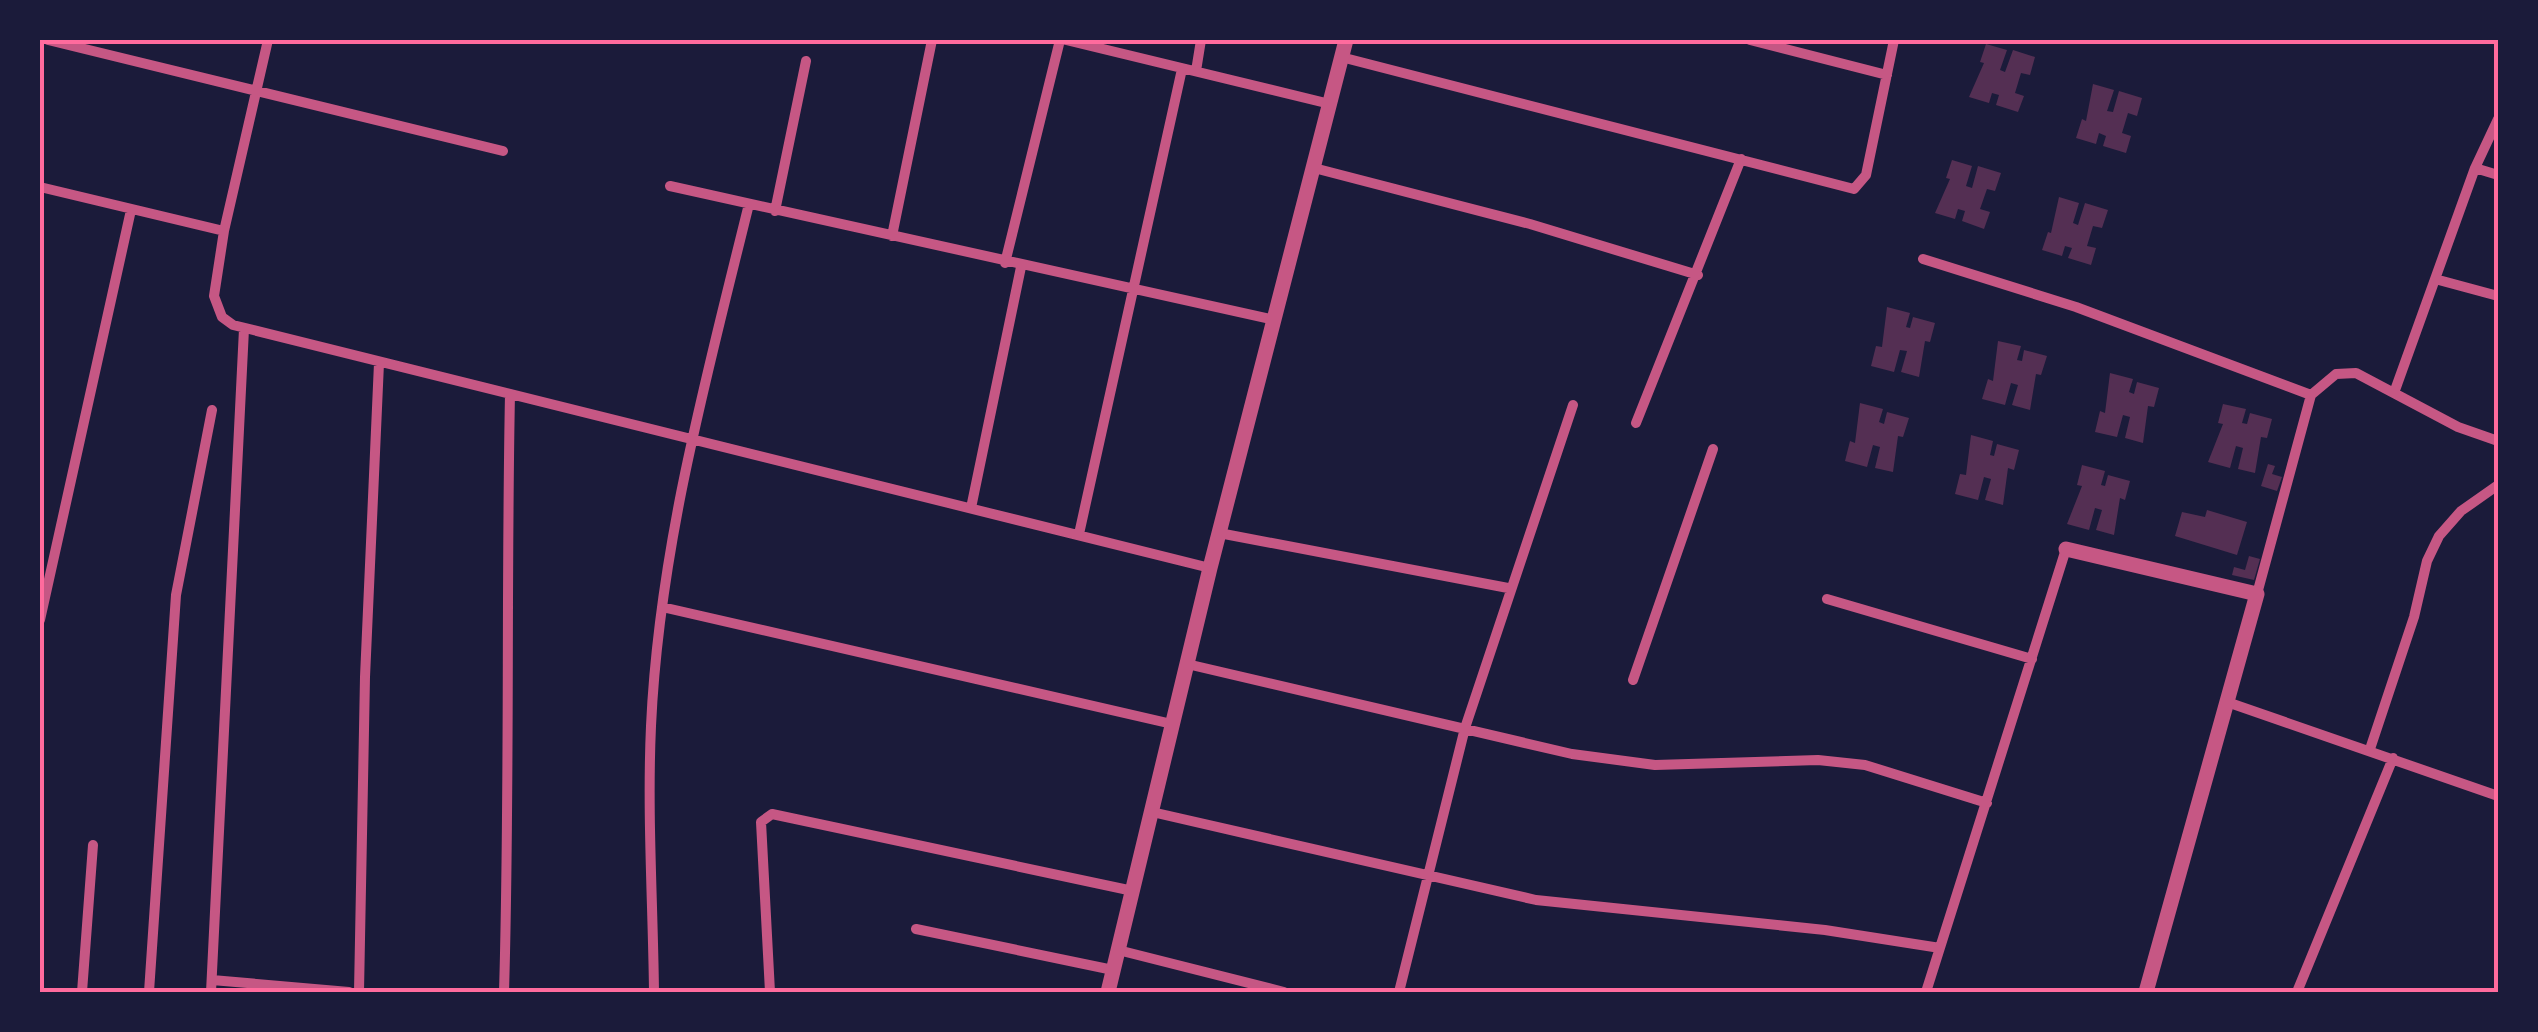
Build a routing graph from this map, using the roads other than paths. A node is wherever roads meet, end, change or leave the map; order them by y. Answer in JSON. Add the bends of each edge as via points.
{"nodes":[{"id":1,"x":48,"y":40,"type":"edge"},
{"id":2,"x":268,"y":40,"type":"edge"},
{"id":3,"x":932,"y":40,"type":"edge"},
{"id":4,"x":1063,"y":40,"type":"edge"},
{"id":5,"x":1202,"y":40,"type":"edge"},
{"id":6,"x":1346,"y":40,"type":"edge"},
{"id":7,"x":1750,"y":40,"type":"edge"},
{"id":8,"x":1894,"y":40,"type":"edge"},
{"id":9,"x":1341,"y":57,"type":"junction"},
{"id":10,"x":806,"y":60,"type":"dead end"},
{"id":11,"x":1182,"y":69,"type":"junction"},
{"id":12,"x":1196,"y":71,"type":"junction"},
{"id":13,"x":1887,"y":74,"type":"junction"},
{"id":14,"x":255,"y":92,"type":"junction"},
{"id":15,"x":1330,"y":104,"type":"junction"},
{"id":16,"x":2498,"y":118,"type":"edge"},
{"id":17,"x":503,"y":151,"type":"dead end"},
{"id":18,"x":1741,"y":160,"type":"junction"},
{"id":19,"x":1314,"y":168,"type":"junction"},
{"id":20,"x":2475,"y":168,"type":"junction"},
{"id":21,"x":2498,"y":175,"type":"edge"},
{"id":22,"x":670,"y":186,"type":"dead end"},
{"id":23,"x":40,"y":188,"type":"edge"},
{"id":24,"x":749,"y":204,"type":"junction"},
{"id":25,"x":131,"y":210,"type":"junction"},
{"id":26,"x":775,"y":211,"type":"junction"},
{"id":27,"x":224,"y":231,"type":"junction"},
{"id":28,"x":892,"y":236,"type":"junction"},
{"id":29,"x":1923,"y":259,"type":"dead end"},
{"id":30,"x":1005,"y":263,"type":"junction"},
{"id":31,"x":1020,"y":267,"type":"junction"},
{"id":32,"x":1698,"y":275,"type":"junction"},
{"id":33,"x":2435,"y":279,"type":"junction"},
{"id":34,"x":1132,"y":288,"type":"junction"},
{"id":35,"x":2498,"y":296,"type":"edge"},
{"id":36,"x":1275,"y":320,"type":"junction"},
{"id":37,"x":244,"y":329,"type":"junction"},
{"id":38,"x":379,"y":363,"type":"junction"},
{"id":39,"x":2394,"y":392,"type":"junction"},
{"id":40,"x":510,"y":394,"type":"junction"},
{"id":41,"x":2311,"y":395,"type":"junction"},
{"id":42,"x":1572,"y":405,"type":"dead end"},
{"id":43,"x":212,"y":410,"type":"dead end"},
{"id":44,"x":1636,"y":423,"type":"dead end"},
{"id":45,"x":692,"y":438,"type":"junction"},
{"id":46,"x":2498,"y":441,"type":"edge"},
{"id":47,"x":1713,"y":448,"type":"dead end"},
{"id":48,"x":2498,"y":484,"type":"edge"},
{"id":49,"x":971,"y":508,"type":"junction"},
{"id":50,"x":1219,"y":532,"type":"junction"},
{"id":51,"x":1079,"y":534,"type":"junction"},
{"id":52,"x":2066,"y":549,"type":"joint"},
{"id":53,"x":1210,"y":568,"type":"junction"},
{"id":54,"x":1508,"y":588,"type":"junction"},
{"id":55,"x":2257,"y":594,"type":"junction"},
{"id":56,"x":1827,"y":599,"type":"dead end"},
{"id":57,"x":662,"y":608,"type":"junction"},
{"id":58,"x":40,"y":620,"type":"edge"},
{"id":59,"x":2032,"y":659,"type":"junction"},
{"id":60,"x":1187,"y":664,"type":"junction"},
{"id":61,"x":1633,"y":680,"type":"dead end"},
{"id":62,"x":2227,"y":702,"type":"junction"},
{"id":63,"x":1172,"y":724,"type":"junction"},
{"id":64,"x":1465,"y":728,"type":"junction"},
{"id":65,"x":2370,"y":748,"type":"junction"},
{"id":66,"x":2393,"y":758,"type":"junction"},
{"id":67,"x":2498,"y":796,"type":"edge"},
{"id":68,"x":1987,"y":803,"type":"junction"},
{"id":69,"x":1152,"y":812,"type":"junction"},
{"id":70,"x":93,"y":845,"type":"dead end"},
{"id":71,"x":1427,"y":876,"type":"junction"},
{"id":72,"x":1132,"y":891,"type":"junction"},
{"id":73,"x":916,"y":929,"type":"dead end"},
{"id":74,"x":1940,"y":948,"type":"junction"},
{"id":75,"x":1118,"y":950,"type":"junction"},
{"id":76,"x":1114,"y":970,"type":"junction"},
{"id":77,"x":212,"y":986,"type":"edge"},
{"id":78,"x":82,"y":992,"type":"edge"},
{"id":79,"x":148,"y":992,"type":"edge"},
{"id":80,"x":349,"y":992,"type":"edge"},
{"id":81,"x":360,"y":992,"type":"edge"},
{"id":82,"x":504,"y":992,"type":"edge"},
{"id":83,"x":654,"y":992,"type":"edge"},
{"id":84,"x":770,"y":992,"type":"edge"},
{"id":85,"x":1108,"y":992,"type":"edge"},
{"id":86,"x":1284,"y":992,"type":"edge"},
{"id":87,"x":1399,"y":992,"type":"edge"},
{"id":88,"x":1926,"y":992,"type":"edge"},
{"id":89,"x":2146,"y":992,"type":"edge"},
{"id":90,"x":2297,"y":992,"type":"edge"}],
"edges":[{"from":1,"to":14,"type":"street"},
{"from":2,"to":14,"type":"street"},
{"from":3,"to":28,"type":"street"},
{"from":4,"to":11,"type":"street"},
{"from":4,"to":30,"type":"street"},
{"from":5,"to":12,"type":"street"},
{"from":6,"to":9,"type":"street"},
{"from":7,"to":13,"type":"street"},
{"from":8,"to":13,"type":"street"},
{"from":9,"to":15,"type":"street"},
{"from":9,"to":18,"type":"street"},
{"from":10,"to":26,"type":"street"},
{"from":11,"to":12,"type":"street"},
{"from":11,"to":34,"type":"street"},
{"from":12,"to":15,"type":"street"},
{"from":13,"to":18,"type":"street","via":[[1862,184],[1844,189]]},
{"from":14,"to":17,"type":"street"},
{"from":14,"to":27,"type":"street"},
{"from":15,"to":19,"type":"street"},
{"from":16,"to":20,"type":"street"},
{"from":18,"to":32,"type":"street"},
{"from":19,"to":32,"type":"street"},
{"from":19,"to":36,"type":"street"},
{"from":20,"to":21,"type":"street"},
{"from":20,"to":33,"type":"street"},
{"from":22,"to":24,"type":"street"},
{"from":23,"to":25,"type":"street"},
{"from":24,"to":26,"type":"street"},
{"from":24,"to":45,"type":"street"},
{"from":25,"to":27,"type":"street"},
{"from":25,"to":58,"type":"street"},
{"from":26,"to":28,"type":"street"},
{"from":27,"to":37,"type":"street","via":[[214,296],[222,317]]},
{"from":28,"to":30,"type":"street"},
{"from":29,"to":41,"type":"street","via":[[2076,307]]},
{"from":30,"to":31,"type":"street"},
{"from":31,"to":34,"type":"street"},
{"from":31,"to":49,"type":"street"},
{"from":32,"to":44,"type":"street"},
{"from":33,"to":35,"type":"street"},
{"from":33,"to":39,"type":"street"},
{"from":34,"to":36,"type":"street"},
{"from":34,"to":51,"type":"street"},
{"from":36,"to":50,"type":"street"},
{"from":37,"to":38,"type":"street"},
{"from":37,"to":77,"type":"street"},
{"from":38,"to":40,"type":"street"},
{"from":38,"to":81,"type":"street"},
{"from":39,"to":41,"type":"street","via":[[2356,373],[2336,374]]},
{"from":39,"to":46,"type":"street"},
{"from":40,"to":45,"type":"street"},
{"from":40,"to":82,"type":"street"},
{"from":41,"to":55,"type":"street"},
{"from":42,"to":54,"type":"street"},
{"from":43,"to":79,"type":"street","via":[[176,595]]},
{"from":45,"to":49,"type":"street"},
{"from":45,"to":57,"type":"street"},
{"from":47,"to":61,"type":"street"},
{"from":48,"to":65,"type":"street","via":[[2439,536]]},
{"from":49,"to":51,"type":"street"},
{"from":50,"to":53,"type":"street"},
{"from":50,"to":54,"type":"street"},
{"from":51,"to":53,"type":"street"},
{"from":52,"to":55,"type":"street"},
{"from":52,"to":59,"type":"street"},
{"from":53,"to":60,"type":"street"},
{"from":54,"to":64,"type":"street"},
{"from":55,"to":62,"type":"street"},
{"from":56,"to":59,"type":"street"},
{"from":57,"to":63,"type":"street"},
{"from":57,"to":83,"type":"street","via":[[651,727]]},
{"from":59,"to":68,"type":"street"},
{"from":60,"to":63,"type":"street"},
{"from":60,"to":64,"type":"street"},
{"from":62,"to":65,"type":"street"},
{"from":62,"to":89,"type":"street"},
{"from":63,"to":69,"type":"street"},
{"from":64,"to":68,"type":"street","via":[[1572,754],[1656,765],[1865,765]]},
{"from":64,"to":71,"type":"street"},
{"from":65,"to":66,"type":"street"},
{"from":66,"to":67,"type":"street"},
{"from":66,"to":90,"type":"street"},
{"from":68,"to":74,"type":"street"},
{"from":69,"to":71,"type":"street"},
{"from":69,"to":72,"type":"street"},
{"from":70,"to":78,"type":"street"},
{"from":71,"to":74,"type":"street","via":[[1536,900]]},
{"from":71,"to":87,"type":"street"},
{"from":72,"to":75,"type":"street"},
{"from":72,"to":84,"type":"street","via":[[778,813],[761,822]]},
{"from":73,"to":76,"type":"street"},
{"from":74,"to":88,"type":"street"},
{"from":75,"to":76,"type":"street"},
{"from":75,"to":86,"type":"street"},
{"from":76,"to":85,"type":"street"},
{"from":77,"to":80,"type":"street"}]}
